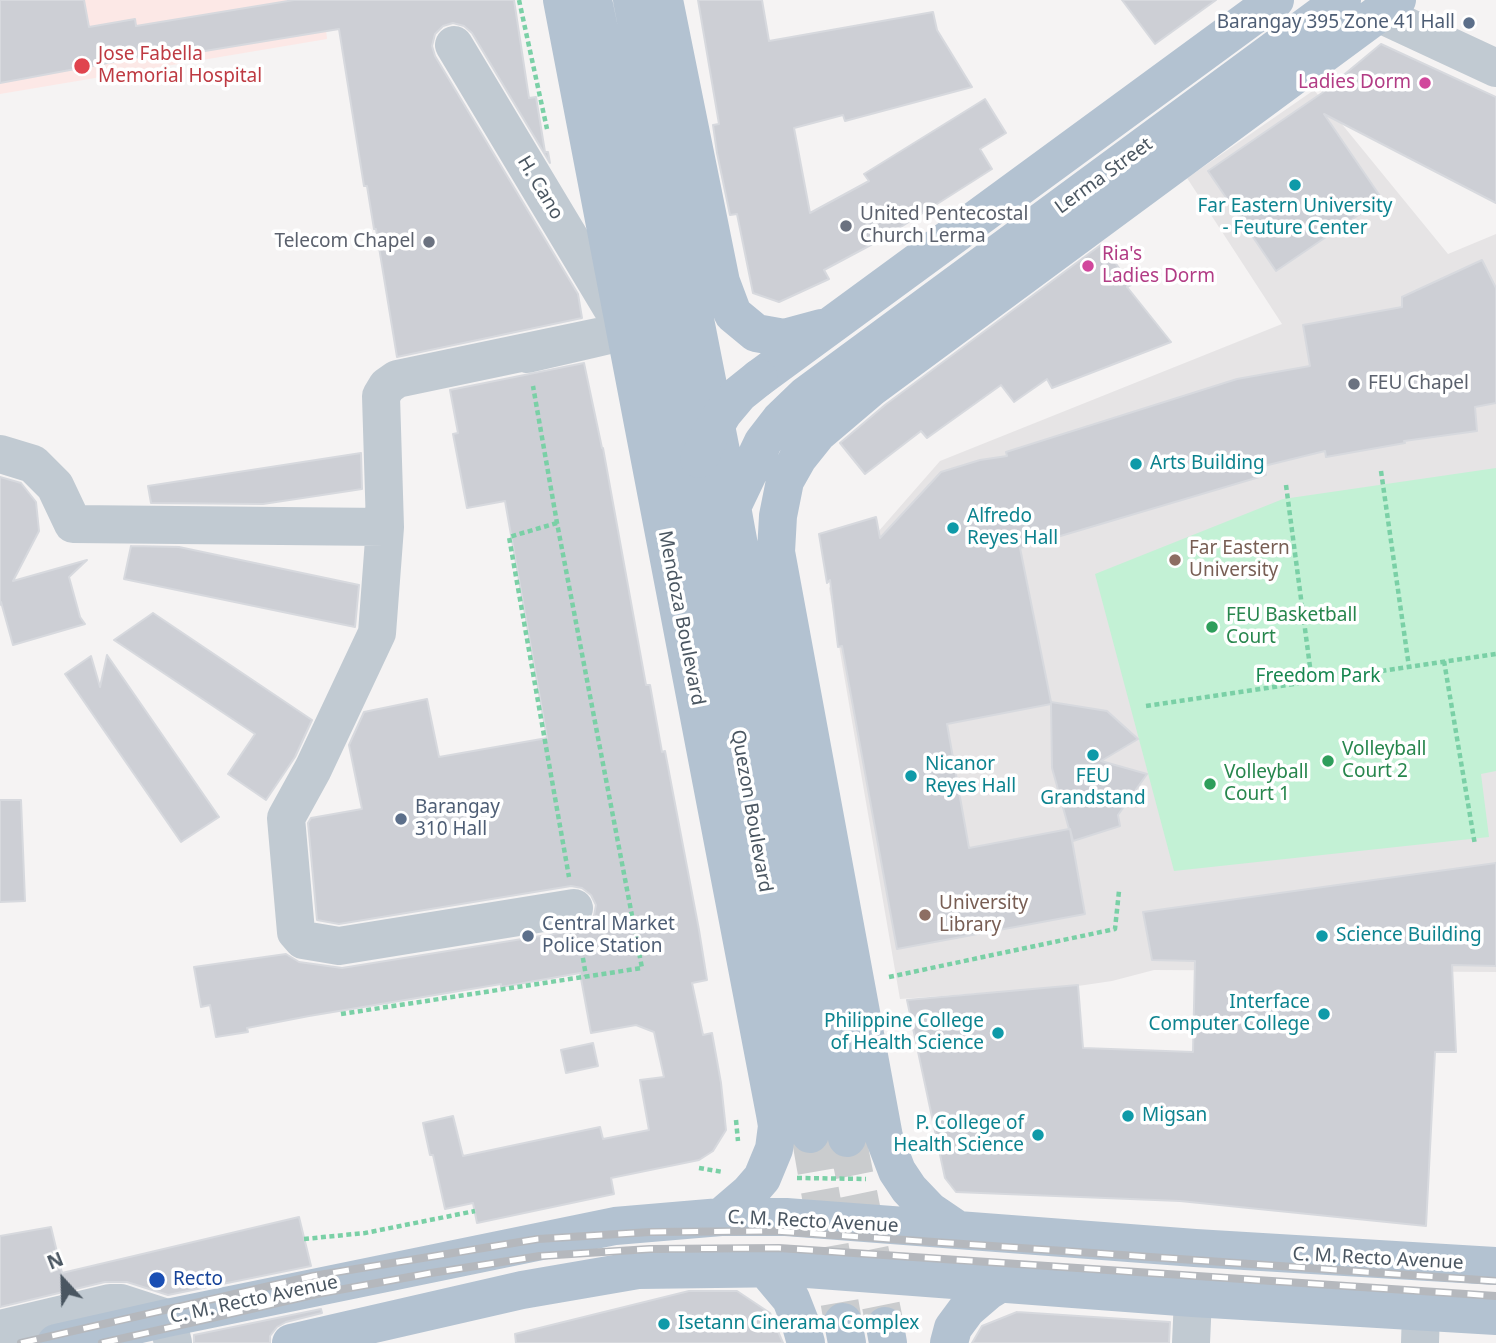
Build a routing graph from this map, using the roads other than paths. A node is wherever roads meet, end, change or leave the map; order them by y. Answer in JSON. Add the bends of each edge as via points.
{"nodes":[{"id":1,"x":562,"y":0,"type":"edge"},
{"id":2,"x":593,"y":0,"type":"edge"},
{"id":3,"x":632,"y":0,"type":"edge"},
{"id":4,"x":664,"y":0,"type":"edge"},
{"id":5,"x":1275,"y":0,"type":"edge"},
{"id":6,"x":1342,"y":0,"type":"edge"},
{"id":7,"x":1388,"y":7,"type":"edge"},
{"id":8,"x":454,"y":45,"type":"dead end"},
{"id":9,"x":1496,"y":68,"type":"edge"},
{"id":10,"x":829,"y":326,"type":"junction"},
{"id":11,"x":643,"y":329,"type":"junction"},
{"id":12,"x":527,"y":354,"type":"road end"},
{"id":13,"x":0,"y":454,"type":"edge"},
{"id":14,"x":695,"y":473,"type":"junction"},
{"id":15,"x":732,"y":507,"type":"junction"},
{"id":16,"x":385,"y":527,"type":"junction"},
{"id":17,"x":574,"y":908,"type":"road end"},
{"id":18,"x":810,"y":1134,"type":"tunnel mouth"},
{"id":19,"x":848,"y":1138,"type":"tunnel mouth"},
{"id":20,"x":721,"y":1217,"type":"junction"},
{"id":21,"x":958,"y":1230,"type":"junction"},
{"id":22,"x":1397,"y":1260,"type":"junction"},
{"id":23,"x":1496,"y":1266,"type":"edge"},
{"id":24,"x":765,"y":1268,"type":"junction"},
{"id":25,"x":1001,"y":1283,"type":"junction"},
{"id":26,"x":1193,"y":1298,"type":"junction"},
{"id":27,"x":1496,"y":1315,"type":"edge"},
{"id":28,"x":1411,"y":1321,"type":"edge"},
{"id":29,"x":0,"y":1329,"type":"edge"},
{"id":30,"x":170,"y":1330,"type":"edge"},
{"id":31,"x":56,"y":1343,"type":"edge"},
{"id":32,"x":291,"y":1343,"type":"edge"},
{"id":33,"x":806,"y":1343,"type":"edge"},
{"id":34,"x":949,"y":1343,"type":"edge"},
{"id":35,"x":1191,"y":1343,"type":"edge"}],
"edges":[{"from":1,"to":11,"type":"main road","name":"Mendoza Boulevard"},
{"from":2,"to":11,"type":"main road","name":"Mendoza Boulevard"},
{"from":3,"to":15,"type":"main road"},
{"from":4,"to":10,"type":"main road","via":[[721,282],[733,314],[756,333],[784,338]]},
{"from":5,"to":10,"type":"main road"},
{"from":6,"to":15,"type":"main road","name":"Lerma Street","via":[[806,395],[764,442]]},
{"from":7,"to":9,"type":"street"},
{"from":7,"to":21,"type":"main road","via":[[871,388],[818,433],[785,481],[776,552],[884,1137],[902,1179],[930,1211]]},
{"from":8,"to":11,"type":"street","name":"H. Cano"},
{"from":10,"to":14,"type":"main road","bridge":true,"via":[[739,394],[723,413]]},
{"from":11,"to":12,"type":"street"},
{"from":11,"to":14,"type":"main road","name":"Mendoza Boulevard"},
{"from":11,"to":16,"type":"street","via":[[397,379],[387,386],[381,396]]},
{"from":11,"to":20,"type":"main road","name":"Mendoza Boulevard","via":[[777,1126],[762,1178]]},
{"from":13,"to":16,"type":"street","via":[[33,464],[55,486],[73,524]]},
{"from":14,"to":18,"type":"main road","name":"Quezon Boulevard"},
{"from":15,"to":19,"type":"main road","name":"Quezon Boulevard"},
{"from":16,"to":17,"type":"street","via":[[377,634],[286,818],[296,932],[303,940],[339,946]]},
{"from":20,"to":21,"type":"main road","name":"C. M. Recto Avenue","via":[[786,1217]]},
{"from":20,"to":30,"type":"main road","name":"C. M. Recto Avenue","via":[[615,1226]]},
{"from":21,"to":22,"type":"main road","name":"C. M. Recto Avenue"},
{"from":22,"to":23,"type":"main road","name":"C. M. Recto Avenue"},
{"from":22,"to":28,"type":"main road"},
{"from":24,"to":25,"type":"main road"},
{"from":24,"to":32,"type":"main road","via":[[638,1269],[522,1290]]},
{"from":24,"to":33,"type":"main road","via":[[791,1300]]},
{"from":25,"to":26,"type":"main road"},
{"from":25,"to":34,"type":"main road","via":[[967,1309]]},
{"from":26,"to":28,"type":"main road"},
{"from":26,"to":35,"type":"street"},
{"from":27,"to":28,"type":"main road"},
{"from":29,"to":30,"type":"street","via":[[110,1303],[130,1305]]},
{"from":30,"to":31,"type":"main road","name":"C. M. Recto Avenue"}]}
